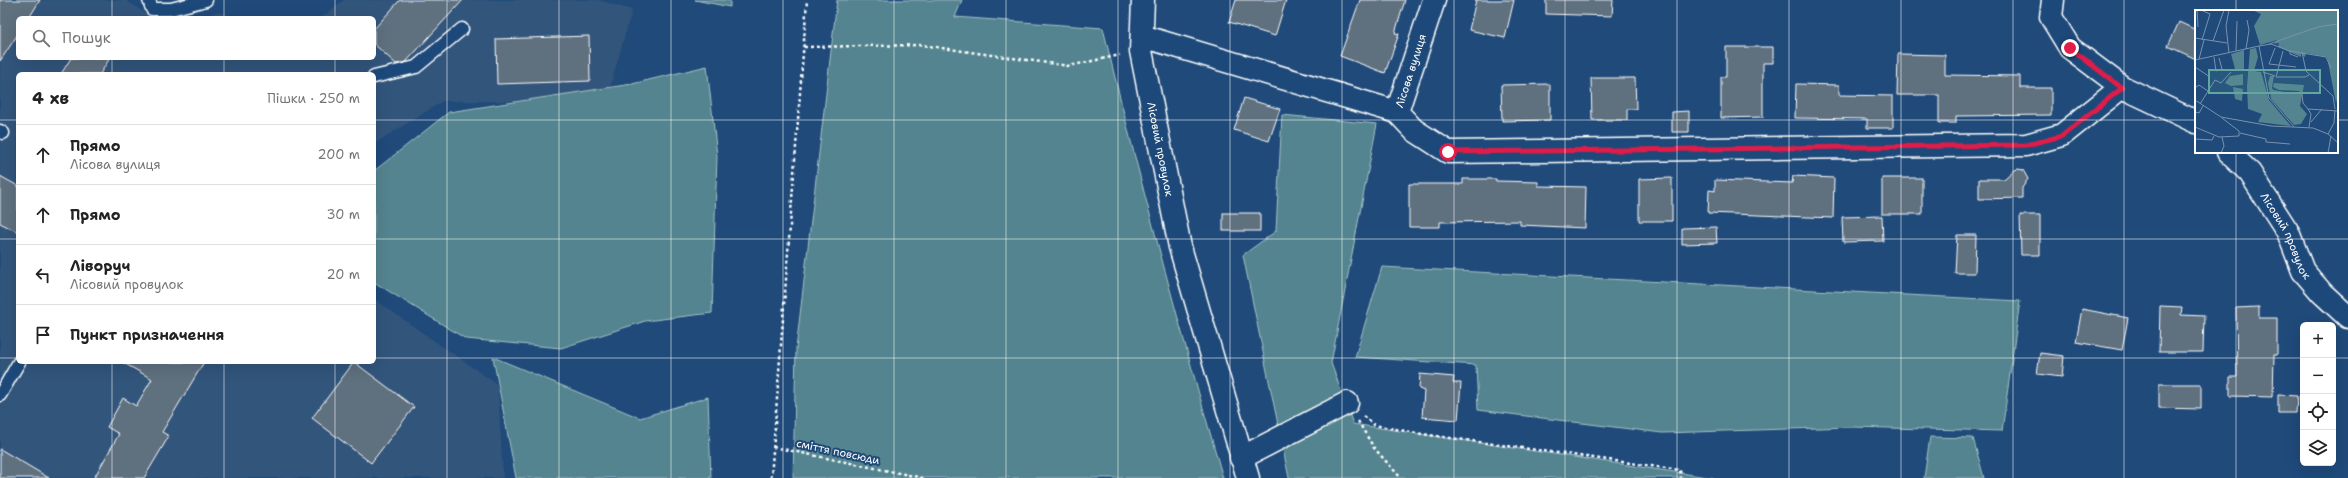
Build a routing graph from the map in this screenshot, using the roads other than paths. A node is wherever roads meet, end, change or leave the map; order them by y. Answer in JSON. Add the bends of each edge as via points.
{"nodes":[{"id":1,"x":149,"y":0,"type":"edge"},
{"id":2,"x":206,"y":0,"type":"edge"},
{"id":3,"x":1143,"y":0,"type":"edge"},
{"id":4,"x":1434,"y":0,"type":"edge"},
{"id":5,"x":2052,"y":0,"type":"edge"},
{"id":6,"x":462,"y":29,"type":"dead end"},
{"id":7,"x":1142,"y":44,"type":"junction"},
{"id":8,"x":376,"y":77,"type":"edge"},
{"id":9,"x":2122,"y":88,"type":"junction"},
{"id":10,"x":1397,"y":112,"type":"junction"},
{"id":11,"x":2195,"y":122,"type":"edge"},
{"id":12,"x":2229,"y":153,"type":"edge"},
{"id":13,"x":2348,"y":317,"type":"edge"},
{"id":14,"x":18,"y":364,"type":"edge"},
{"id":15,"x":0,"y":395,"type":"edge"},
{"id":16,"x":1347,"y":403,"type":"road end"},
{"id":17,"x":1245,"y":468,"type":"edge"}],
"edges":[{"from":1,"to":2,"type":"lane","via":[[152,9],[171,9]]},
{"from":3,"to":7,"type":"street","name":"Лісовий провулок"},
{"from":4,"to":10,"type":"street","name":"Лісова вулиця"},
{"from":5,"to":9,"type":"street","via":[[2052,17],[2070,48]]},
{"from":6,"to":8,"type":"lane","via":[[416,67]]},
{"from":7,"to":10,"type":"street"},
{"from":7,"to":17,"type":"street","name":"Лісовий провулок","via":[[1180,247]]},
{"from":9,"to":10,"type":"street","name":"Лісова вулиця","via":[[2062,136],[2026,145],[1448,152],[1414,130]]},
{"from":9,"to":11,"type":"street"},
{"from":12,"to":13,"type":"street","name":"Лісовий провулок","via":[[2250,173],[2288,232],[2303,271]]},
{"from":14,"to":15,"type":"lane"},
{"from":16,"to":17,"type":"street"}]}
